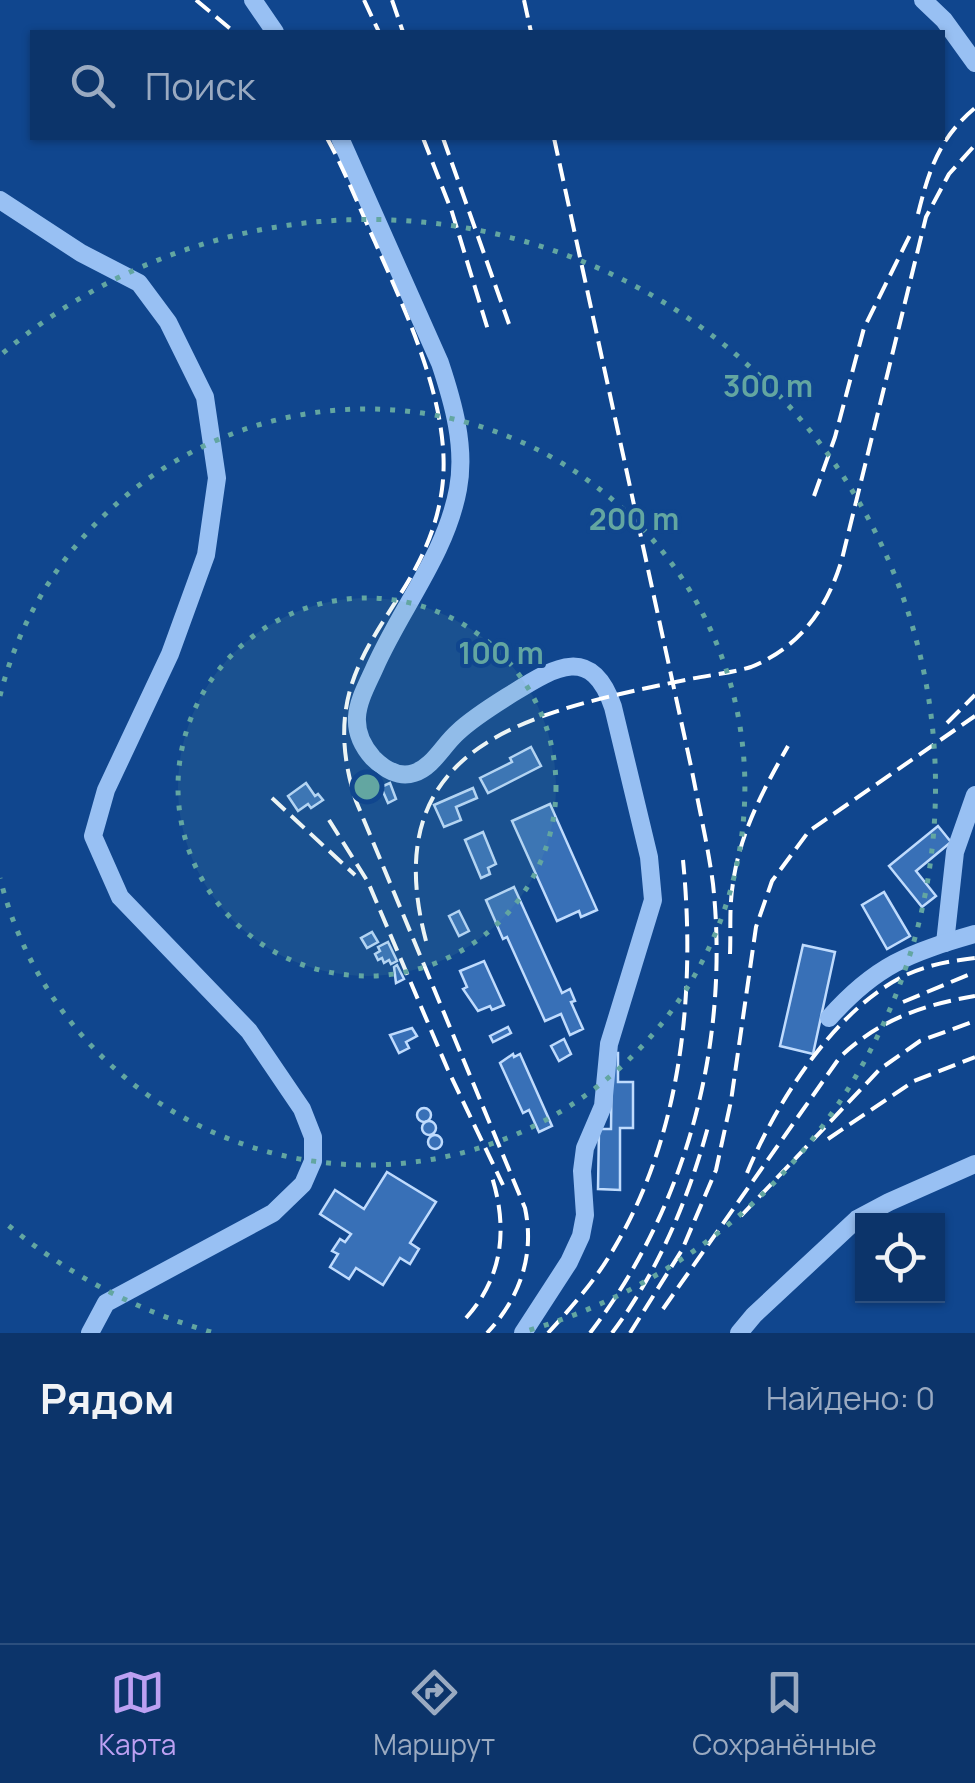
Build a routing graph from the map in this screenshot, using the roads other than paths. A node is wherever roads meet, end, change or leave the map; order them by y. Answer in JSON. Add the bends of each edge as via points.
{"nodes":[{"id":1,"x":253,"y":0,"type":"edge"},
{"id":2,"x":923,"y":0,"type":"edge"},
{"id":3,"x":273,"y":30,"type":"edge"},
{"id":4,"x":975,"y":63,"type":"edge"},
{"id":5,"x":341,"y":140,"type":"edge"},
{"id":6,"x":0,"y":200,"type":"edge"},
{"id":7,"x":975,"y":794,"type":"edge"},
{"id":8,"x":975,"y":934,"type":"edge"},
{"id":9,"x":945,"y":943,"type":"junction"},
{"id":10,"x":829,"y":1018,"type":"dead end"},
{"id":11,"x":975,"y":1164,"type":"edge"},
{"id":12,"x":90,"y":1333,"type":"edge"},
{"id":13,"x":523,"y":1333,"type":"edge"},
{"id":14,"x":739,"y":1333,"type":"edge"}],
"edges":[{"from":1,"to":3,"type":"lane"},
{"from":2,"to":4,"type":"lane"},
{"from":5,"to":13,"type":"lane","via":[[440,362],[460,458],[441,543],[359,705],[362,741],[382,766],[417,773],[459,730],[531,682],[565,666],[592,671],[613,706],[652,872],[652,910],[610,1044],[603,1106],[583,1158],[584,1227],[570,1262]]},
{"from":6,"to":12,"type":"lane","via":[[139,284],[168,322],[205,397],[217,478],[206,555],[170,654],[106,790],[93,836],[120,897],[249,1030],[313,1137],[303,1184],[273,1213],[106,1304]]},
{"from":7,"to":9,"type":"lane","via":[[955,852]]},
{"from":8,"to":9,"type":"lane"},
{"from":9,"to":10,"type":"lane","via":[[892,963]]},
{"from":11,"to":14,"type":"lane","via":[[857,1220]]}]}
